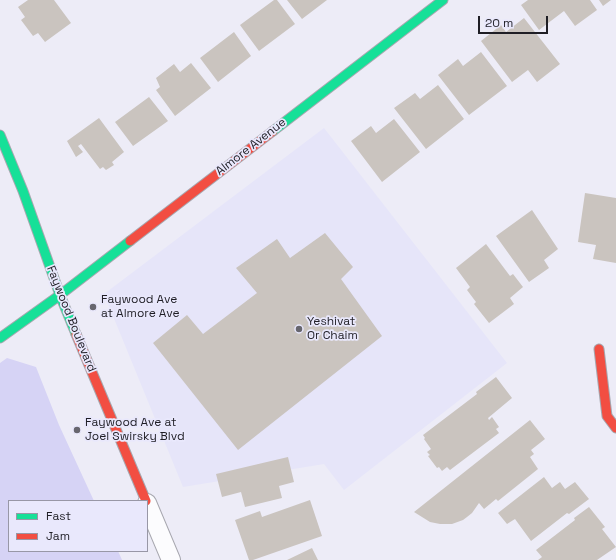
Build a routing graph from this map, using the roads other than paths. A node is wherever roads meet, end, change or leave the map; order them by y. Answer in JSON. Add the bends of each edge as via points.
{"nodes":[{"id":1,"x":443,"y":0,"type":"edge"},
{"id":2,"x":0,"y":135,"type":"edge"},
{"id":3,"x":60,"y":295,"type":"junction"},
{"id":4,"x":0,"y":338,"type":"edge"},
{"id":5,"x":599,"y":349,"type":"dead end"},
{"id":6,"x":616,"y":428,"type":"edge"},
{"id":7,"x":146,"y":500,"type":"edge"},
{"id":8,"x":148,"y":504,"type":"edge"},
{"id":9,"x":171,"y":560,"type":"edge"}],
"edges":[{"from":1,"to":3,"type":"street","name":"Almore Avenue"},
{"from":2,"to":3,"type":"street","name":"Faywood Boulevard"},
{"from":3,"to":4,"type":"street","name":"Almore Avenue"},
{"from":3,"to":7,"type":"street","name":"Faywood Boulevard"},
{"from":5,"to":6,"type":"street","via":[[607,416]]},
{"from":8,"to":9,"type":"street","name":"Faywood Boulevard"}]}
